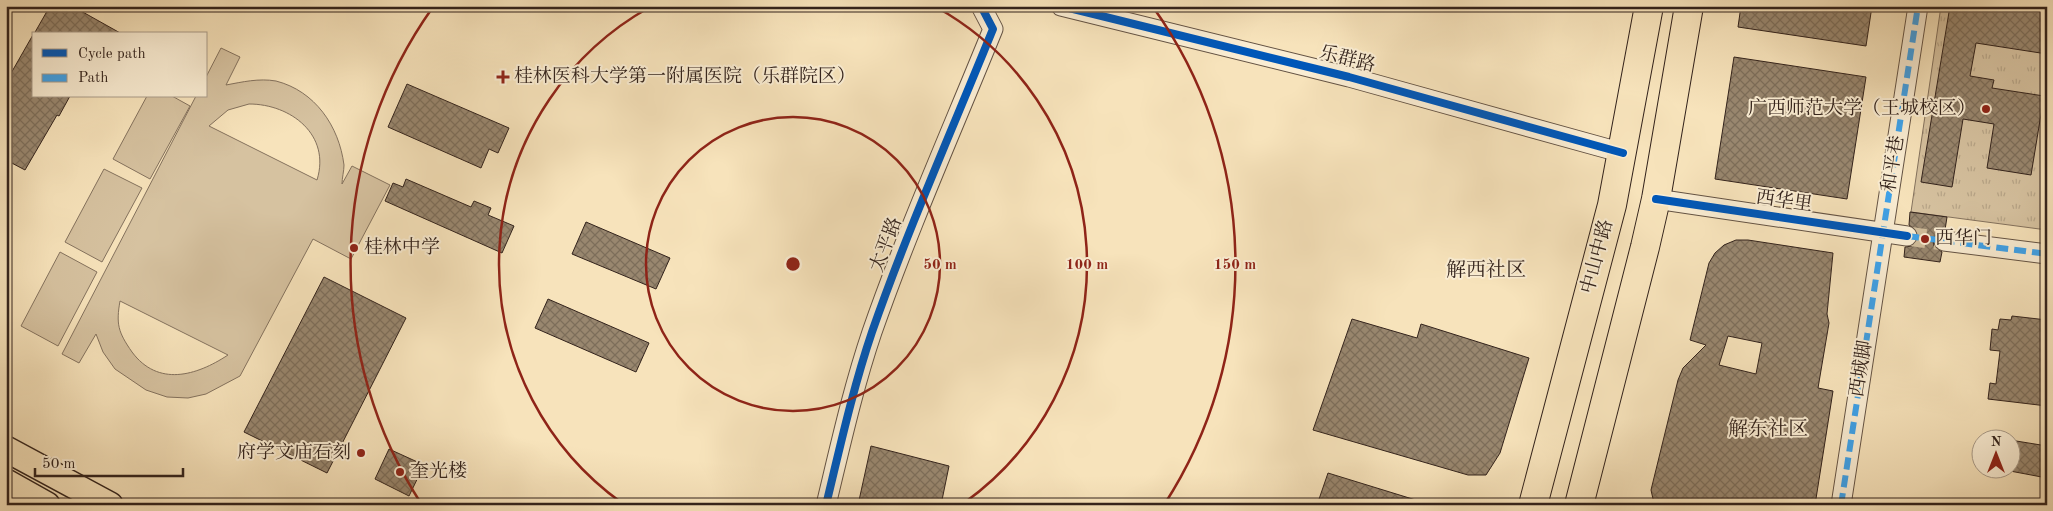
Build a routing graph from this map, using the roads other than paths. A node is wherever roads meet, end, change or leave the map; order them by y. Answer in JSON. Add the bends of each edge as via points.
{"nodes":[{"id":1,"x":981,"y":6,"type":"edge"},
{"id":2,"x":1062,"y":6,"type":"edge"},
{"id":3,"x":1649,"y":6,"type":"edge"},
{"id":4,"x":1689,"y":6,"type":"edge"},
{"id":5,"x":1918,"y":6,"type":"edge"},
{"id":6,"x":1623,"y":152,"type":"junction"},
{"id":7,"x":1656,"y":200,"type":"junction"},
{"id":8,"x":1883,"y":233,"type":"junction"},
{"id":9,"x":1907,"y":236,"type":"tunnel mouth"},
{"id":10,"x":1944,"y":241,"type":"tunnel mouth"},
{"id":11,"x":2047,"y":254,"type":"edge"},
{"id":12,"x":6,"y":449,"type":"edge"},
{"id":13,"x":6,"y":482,"type":"edge"},
{"id":14,"x":47,"y":505,"type":"edge"},
{"id":15,"x":110,"y":505,"type":"edge"},
{"id":16,"x":826,"y":505,"type":"edge"},
{"id":17,"x":1533,"y":505,"type":"edge"},
{"id":18,"x":1579,"y":505,"type":"edge"},
{"id":19,"x":1841,"y":505,"type":"edge"}],
"edges":[{"from":1,"to":16,"type":"street","name":"太平路","via":[[993,29],[871,334]]},
{"from":2,"to":6,"type":"street","name":"乐群路","via":[[1349,77]]},
{"from":3,"to":6,"type":"highway","name":"中山中路"},
{"from":4,"to":7,"type":"highway"},
{"from":5,"to":8,"type":"street","name":"和平巷"},
{"from":6,"to":17,"type":"highway","name":"中山中路"},
{"from":7,"to":8,"type":"street","name":"西华里"},
{"from":7,"to":18,"type":"highway"},
{"from":8,"to":9,"type":"street","name":"西华里"},
{"from":8,"to":19,"type":"street","name":"西城脚"},
{"from":10,"to":11,"type":"street"},
{"from":12,"to":15,"type":"main road"},
{"from":13,"to":14,"type":"main road"}]}
